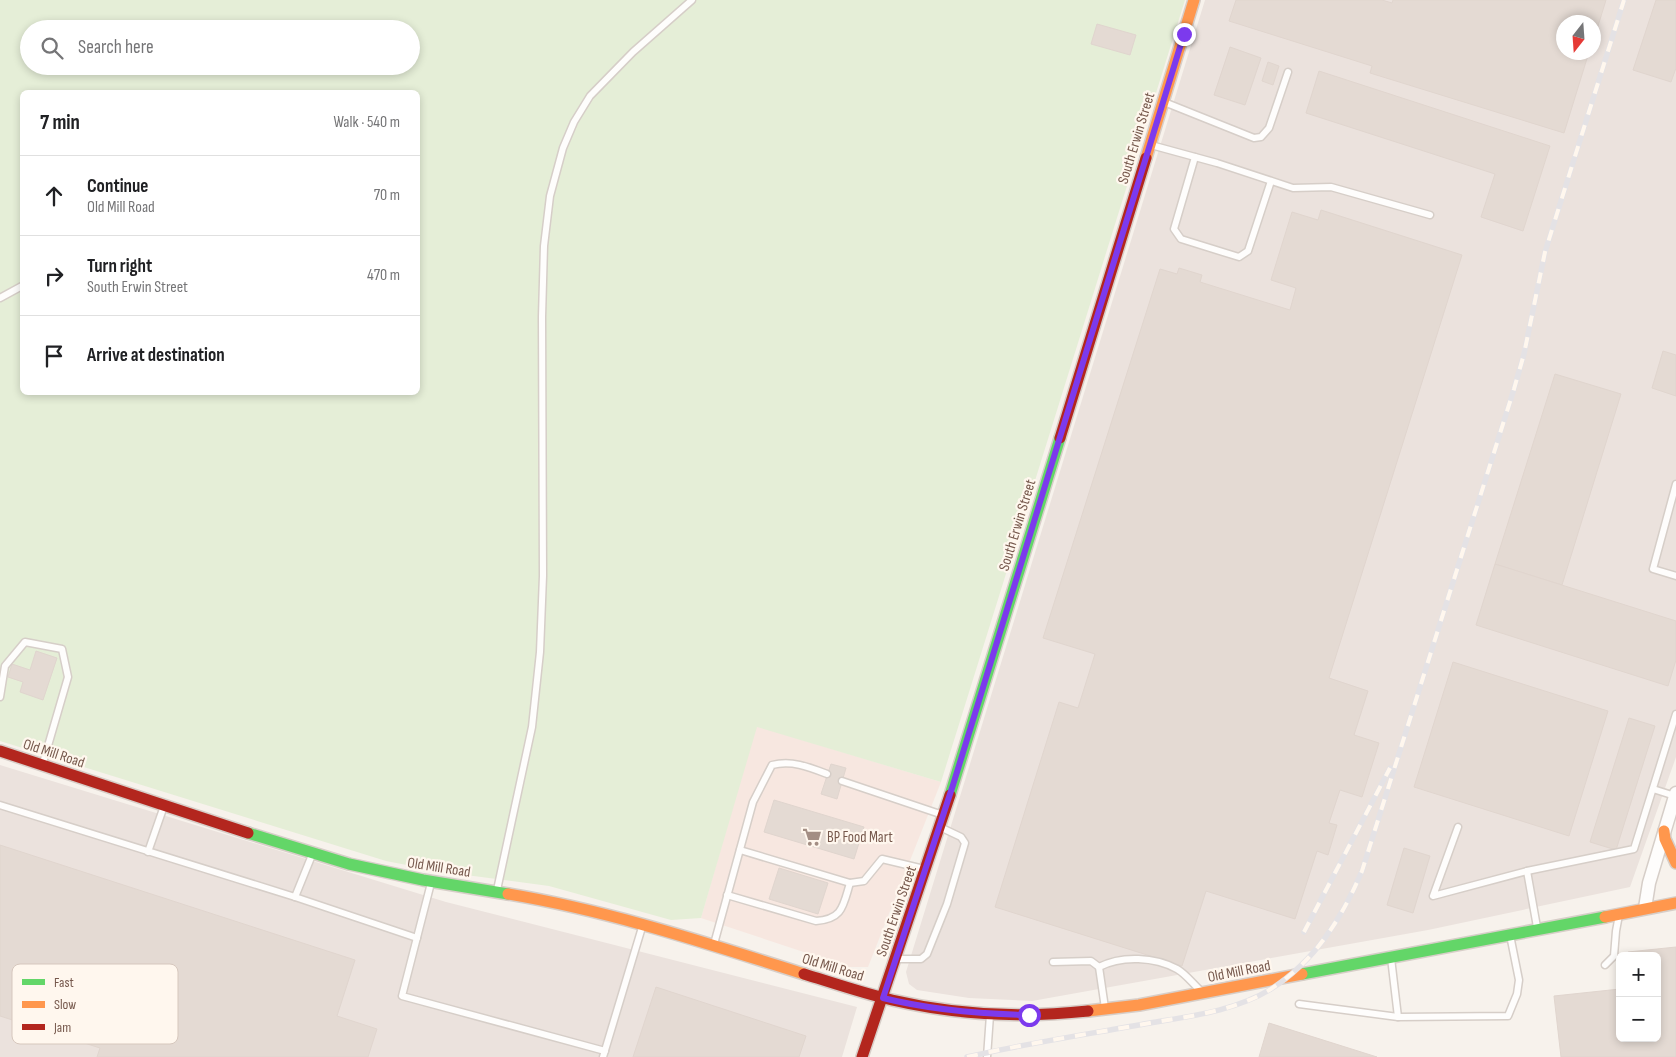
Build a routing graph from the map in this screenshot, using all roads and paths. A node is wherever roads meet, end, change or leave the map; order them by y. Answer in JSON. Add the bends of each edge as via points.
{"nodes":[{"id":1,"x":692,"y":0,"type":"edge"},
{"id":2,"x":1194,"y":0,"type":"edge"},
{"id":3,"x":1288,"y":72,"type":"dead end"},
{"id":4,"x":1163,"y":101,"type":"junction"},
{"id":5,"x":1150,"y":145,"type":"junction"},
{"id":6,"x":1194,"y":157,"type":"junction"},
{"id":7,"x":1271,"y":181,"type":"junction"},
{"id":8,"x":1430,"y":215,"type":"dead end"},
{"id":9,"x":20,"y":287,"type":"edge"},
{"id":10,"x":0,"y":298,"type":"edge"},
{"id":11,"x":1676,"y":484,"type":"edge"},
{"id":12,"x":1676,"y":576,"type":"edge"},
{"id":13,"x":0,"y":697,"type":"edge"},
{"id":14,"x":1676,"y":714,"type":"edge"},
{"id":15,"x":0,"y":751,"type":"edge"},
{"id":16,"x":42,"y":764,"type":"junction"},
{"id":17,"x":827,"y":774,"type":"dead end"},
{"id":18,"x":842,"y":781,"type":"dead end"},
{"id":19,"x":1653,"y":789,"type":"junction"},
{"id":20,"x":1676,"y":795,"type":"edge"},
{"id":21,"x":0,"y":805,"type":"edge"},
{"id":22,"x":164,"y":805,"type":"junction"},
{"id":23,"x":944,"y":815,"type":"junction"},
{"id":24,"x":1458,"y":826,"type":"dead end"},
{"id":25,"x":940,"y":828,"type":"junction"},
{"id":26,"x":1664,"y":831,"type":"junction"},
{"id":27,"x":740,"y":850,"type":"junction"},
{"id":28,"x":148,"y":852,"type":"junction"},
{"id":29,"x":312,"y":854,"type":"junction"},
{"id":30,"x":1676,"y":864,"type":"edge"},
{"id":31,"x":926,"y":869,"type":"junction"},
{"id":32,"x":1527,"y":871,"type":"junction"},
{"id":33,"x":431,"y":882,"type":"junction"},
{"id":34,"x":850,"y":883,"type":"junction"},
{"id":35,"x":497,"y":892,"type":"junction"},
{"id":36,"x":727,"y":895,"type":"junction"},
{"id":37,"x":295,"y":897,"type":"junction"},
{"id":38,"x":1676,"y":903,"type":"edge"},
{"id":39,"x":1645,"y":908,"type":"junction"},
{"id":40,"x":1620,"y":912,"type":"junction"},
{"id":41,"x":643,"y":924,"type":"junction"},
{"id":42,"x":1537,"y":928,"type":"junction"},
{"id":43,"x":1510,"y":934,"type":"junction"},
{"id":44,"x":417,"y":938,"type":"junction"},
{"id":45,"x":713,"y":946,"type":"junction"},
{"id":46,"x":1391,"y":957,"type":"junction"},
{"id":47,"x":896,"y":959,"type":"junction"},
{"id":48,"x":1053,"y":962,"type":"dead end"},
{"id":49,"x":1605,"y":965,"type":"dead end"},
{"id":50,"x":1099,"y":967,"type":"junction"},
{"id":51,"x":1203,"y":993,"type":"junction"},
{"id":52,"x":883,"y":998,"type":"junction"},
{"id":53,"x":1300,"y":1004,"type":"dead end"},
{"id":54,"x":1106,"y":1010,"type":"junction"},
{"id":55,"x":990,"y":1014,"type":"junction"},
{"id":56,"x":1398,"y":1017,"type":"junction"},
{"id":57,"x":604,"y":1054,"type":"edge"},
{"id":58,"x":862,"y":1057,"type":"edge"},
{"id":59,"x":987,"y":1057,"type":"edge"}],
"edges":[{"from":1,"to":35,"type":"lane","via":[[633,52],[590,96],[562,148],[550,196],[542,308],[540,652],[532,727]]},
{"from":2,"to":4,"type":"street","name":"South Erwin Street"},
{"from":3,"to":4,"type":"lane","via":[[1269,128],[1261,137],[1254,138]]},
{"from":4,"to":5,"type":"street","name":"South Erwin Street"},
{"from":5,"to":6,"type":"lane"},
{"from":5,"to":23,"type":"street","name":"South Erwin Street"},
{"from":6,"to":7,"type":"lane"},
{"from":6,"to":7,"type":"lane","via":[[1174,229],[1181,240],[1239,257],[1244,254],[1248,251]]},
{"from":7,"to":8,"type":"lane","via":[[1293,188],[1331,187]]},
{"from":9,"to":10,"type":"lane"},
{"from":11,"to":12,"type":"lane","via":[[1653,569]]},
{"from":13,"to":16,"type":"lane","via":[[5,666],[25,642],[62,649],[68,677]]},
{"from":14,"to":19,"type":"lane"},
{"from":15,"to":16,"type":"street","name":"Old Mill Road"},
{"from":16,"to":22,"type":"street","name":"Old Mill Road"},
{"from":17,"to":27,"type":"lane","via":[[783,762],[772,765],[753,802]]},
{"from":18,"to":23,"type":"lane"},
{"from":19,"to":20,"type":"lane"},
{"from":19,"to":32,"type":"lane","via":[[1634,850]]},
{"from":20,"to":26,"type":"street"},
{"from":21,"to":28,"type":"lane"},
{"from":22,"to":28,"type":"lane"},
{"from":22,"to":29,"type":"street","name":"Old Mill Road"},
{"from":23,"to":25,"type":"street","name":"South Erwin Street"},
{"from":24,"to":32,"type":"lane","via":[[1433,896]]},
{"from":25,"to":31,"type":"street","name":"South Erwin Street"},
{"from":25,"to":47,"type":"lane","via":[[962,836],[965,843],[947,904],[927,954],[921,959]]},
{"from":26,"to":30,"type":"street"},
{"from":26,"to":39,"type":"street"},
{"from":27,"to":34,"type":"lane"},
{"from":27,"to":36,"type":"lane"},
{"from":28,"to":37,"type":"lane"},
{"from":29,"to":33,"type":"street","name":"Old Mill Road"},
{"from":29,"to":37,"type":"lane"},
{"from":31,"to":34,"type":"lane","via":[[882,859],[864,882]]},
{"from":31,"to":47,"type":"street","name":"South Erwin Street"},
{"from":32,"to":42,"type":"lane"},
{"from":33,"to":35,"type":"street","name":"Old Mill Road"},
{"from":33,"to":44,"type":"lane"},
{"from":34,"to":36,"type":"lane","via":[[842,908],[827,920],[816,921]]},
{"from":35,"to":41,"type":"street","name":"Old Mill Road","via":[[571,905]]},
{"from":36,"to":45,"type":"lane"},
{"from":37,"to":44,"type":"lane"},
{"from":38,"to":39,"type":"street","name":"Old Mill Road"},
{"from":39,"to":40,"type":"street","name":"Old Mill Road"},
{"from":40,"to":42,"type":"street","name":"Old Mill Road"},
{"from":40,"to":49,"type":"lane","via":[[1616,922],[1614,956]]},
{"from":41,"to":45,"type":"street","name":"Old Mill Road"},
{"from":41,"to":57,"type":"lane"},
{"from":42,"to":43,"type":"street","name":"Old Mill Road"},
{"from":43,"to":46,"type":"street","name":"Old Mill Road"},
{"from":43,"to":56,"type":"lane","via":[[1519,980],[1508,1016]]},
{"from":44,"to":57,"type":"lane","via":[[402,996]]},
{"from":45,"to":52,"type":"street","name":"Old Mill Road"},
{"from":46,"to":51,"type":"street","name":"Old Mill Road"},
{"from":46,"to":56,"type":"lane"},
{"from":47,"to":52,"type":"street","name":"South Erwin Street"},
{"from":48,"to":50,"type":"lane","via":[[1091,961]]},
{"from":50,"to":51,"type":"lane","via":[[1114,961],[1157,961],[1179,970]]},
{"from":50,"to":54,"type":"lane"},
{"from":51,"to":54,"type":"street","name":"Old Mill Road"},
{"from":52,"to":55,"type":"street","name":"Old Mill Road","via":[[925,1007]]},
{"from":52,"to":58,"type":"street","name":"South Erwin Street"},
{"from":53,"to":56,"type":"lane"},
{"from":54,"to":55,"type":"street","name":"Old Mill Road","via":[[1052,1015]]},
{"from":55,"to":59,"type":"lane"}]}
